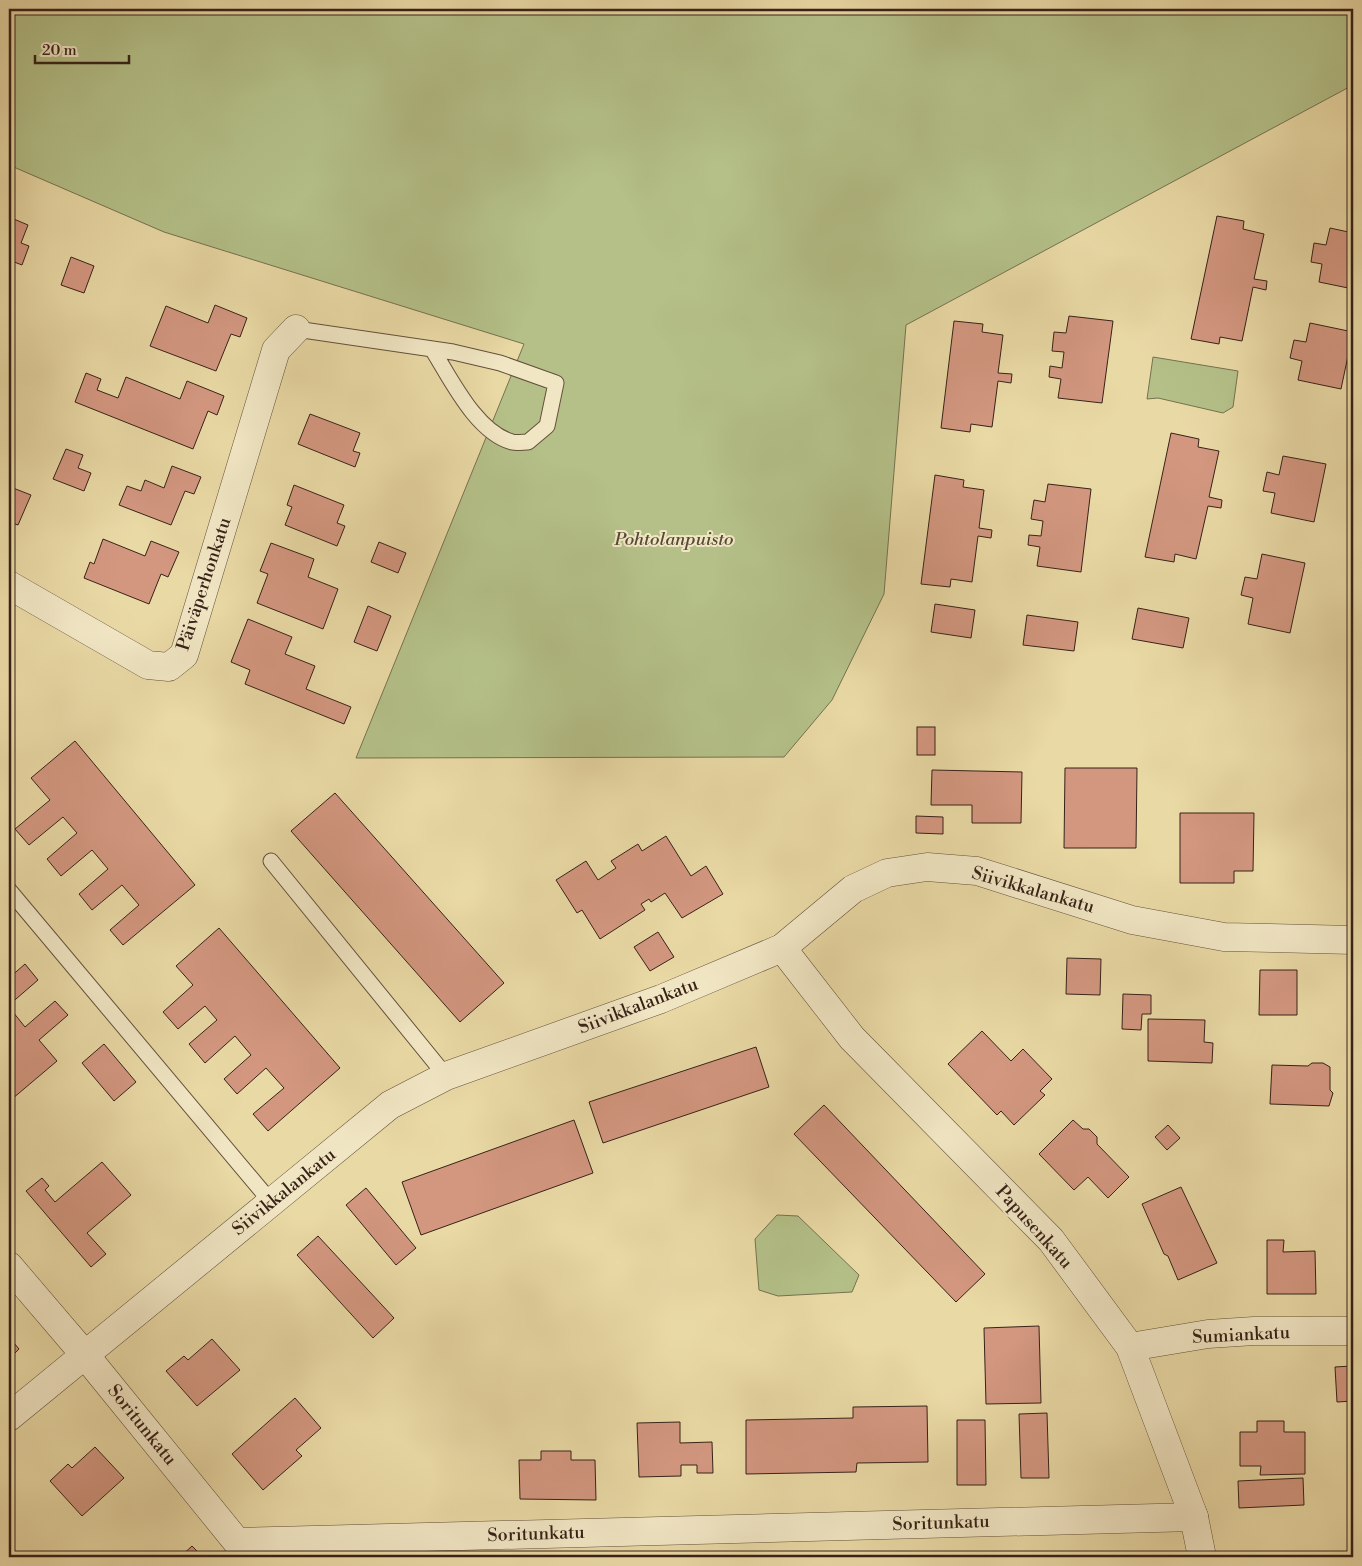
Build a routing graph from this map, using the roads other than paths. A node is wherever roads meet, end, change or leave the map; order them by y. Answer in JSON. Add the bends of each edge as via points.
{"nodes":[{"id":1,"x":296,"y":329,"type":"joint"},
{"id":2,"x":432,"y":349,"type":"junction"},
{"id":3,"x":9,"y":585,"type":"edge"},
{"id":4,"x":271,"y":861,"type":"dead end"},
{"id":5,"x":9,"y":890,"type":"edge"},
{"id":6,"x":1353,"y":940,"type":"edge"},
{"id":7,"x":782,"y":948,"type":"junction"},
{"id":8,"x":446,"y":1076,"type":"junction"},
{"id":9,"x":272,"y":1202,"type":"junction"},
{"id":10,"x":9,"y":1266,"type":"edge"},
{"id":11,"x":1353,"y":1332,"type":"edge"},
{"id":12,"x":1130,"y":1347,"type":"junction"},
{"id":13,"x":85,"y":1355,"type":"junction"},
{"id":14,"x":9,"y":1417,"type":"edge"},
{"id":15,"x":1194,"y":1517,"type":"junction"},
{"id":16,"x":236,"y":1550,"type":"edge"},
{"id":17,"x":1202,"y":1557,"type":"edge"}],
"edges":[{"from":1,"to":2,"type":"lane"},
{"from":1,"to":3,"type":"street","name":"Päiväperhonkatu","via":[[276,350],[184,655],[170,667],[148,665]]},
{"from":2,"to":2,"type":"lane","via":[[477,418],[495,433],[513,442],[528,442],[547,426],[556,383],[500,363]]},
{"from":4,"to":8,"type":"lane"},
{"from":5,"to":9,"type":"lane"},
{"from":6,"to":7,"type":"street","name":"Siivikkalankatu","via":[[1224,937],[1132,920],[977,871],[927,867],[887,873],[853,889]]},
{"from":7,"to":8,"type":"street","name":"Siivikkalankatu","via":[[660,999]]},
{"from":7,"to":12,"type":"street","name":"Papusenkatu","via":[[852,1038],[1051,1240]]},
{"from":8,"to":9,"type":"street","name":"Siivikkalankatu","via":[[390,1105]]},
{"from":9,"to":13,"type":"street","name":"Siivikkalankatu"},
{"from":10,"to":13,"type":"street","name":"Soritunkatu"},
{"from":11,"to":12,"type":"street","name":"Sumiankatu","via":[[1208,1334]]},
{"from":12,"to":15,"type":"street","name":"Papusenkatu"},
{"from":13,"to":14,"type":"street","name":"Siivikkalankatu"},
{"from":13,"to":16,"type":"street","name":"Soritunkatu"},
{"from":15,"to":16,"type":"street","name":"Soritunkatu"},
{"from":15,"to":17,"type":"street","name":"Papusenkatu"}]}
